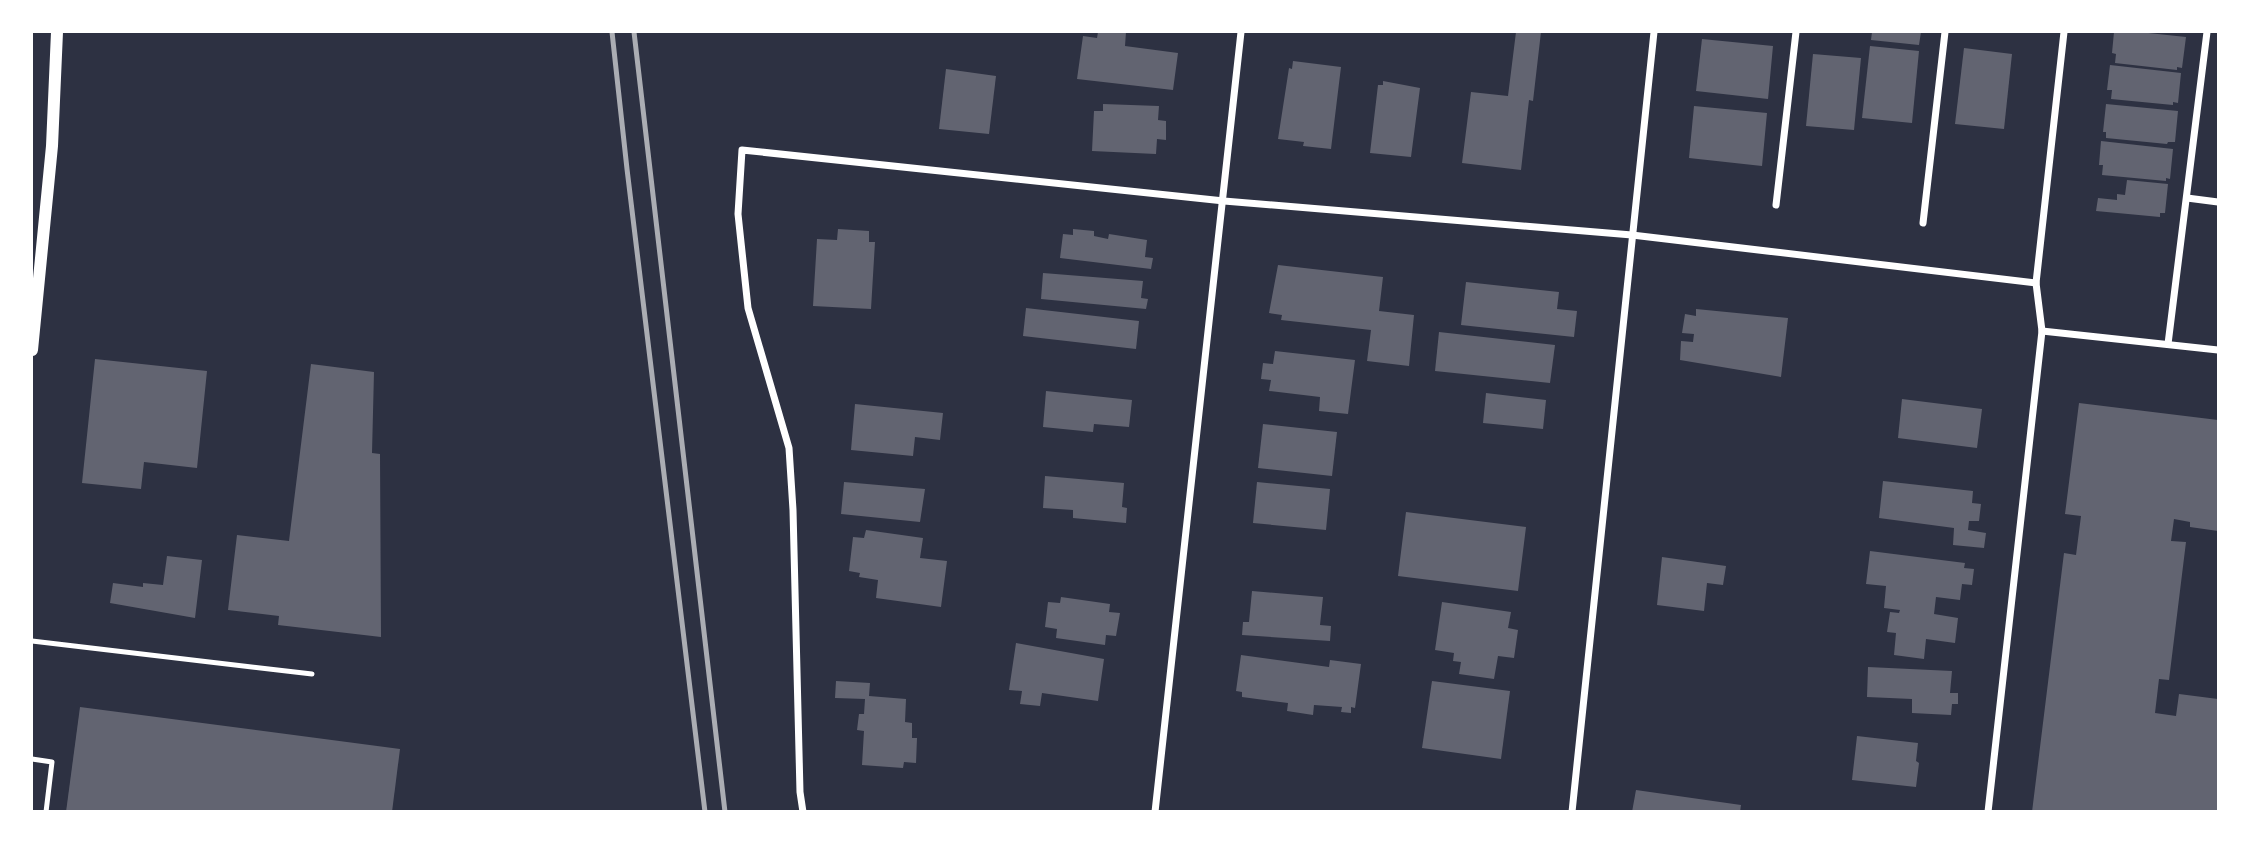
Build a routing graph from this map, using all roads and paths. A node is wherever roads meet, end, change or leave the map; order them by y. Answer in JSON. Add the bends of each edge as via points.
{"nodes":[{"id":1,"x":57,"y":32,"type":"edge"},
{"id":2,"x":1241,"y":32,"type":"edge"},
{"id":3,"x":1654,"y":32,"type":"edge"},
{"id":4,"x":1797,"y":32,"type":"edge"},
{"id":5,"x":1945,"y":32,"type":"edge"},
{"id":6,"x":2064,"y":32,"type":"edge"},
{"id":7,"x":2207,"y":32,"type":"edge"},
{"id":8,"x":2187,"y":198,"type":"junction"},
{"id":9,"x":1224,"y":201,"type":"junction"},
{"id":10,"x":2218,"y":202,"type":"edge"},
{"id":11,"x":1776,"y":205,"type":"dead end"},
{"id":12,"x":1923,"y":223,"type":"dead end"},
{"id":13,"x":1632,"y":235,"type":"junction"},
{"id":14,"x":2036,"y":283,"type":"junction"},
{"id":15,"x":2042,"y":331,"type":"junction"},
{"id":16,"x":2168,"y":344,"type":"junction"},
{"id":17,"x":32,"y":350,"type":"edge"},
{"id":18,"x":2218,"y":350,"type":"edge"},
{"id":19,"x":32,"y":642,"type":"edge"},
{"id":20,"x":312,"y":674,"type":"dead end"},
{"id":21,"x":32,"y":759,"type":"edge"},
{"id":22,"x":46,"y":811,"type":"edge"},
{"id":23,"x":803,"y":811,"type":"edge"},
{"id":24,"x":1155,"y":811,"type":"edge"},
{"id":25,"x":1572,"y":811,"type":"edge"},
{"id":26,"x":1988,"y":811,"type":"edge"}],
"edges":[{"from":1,"to":17,"type":"street","via":[[52,146]]},
{"from":2,"to":9,"type":"street"},
{"from":3,"to":13,"type":"street"},
{"from":4,"to":11,"type":"street"},
{"from":5,"to":12,"type":"street"},
{"from":6,"to":14,"type":"street"},
{"from":7,"to":8,"type":"street"},
{"from":8,"to":10,"type":"street"},
{"from":8,"to":16,"type":"street"},
{"from":9,"to":13,"type":"street"},
{"from":9,"to":23,"type":"street","via":[[742,150],[738,214],[748,308],[789,448]]},
{"from":9,"to":24,"type":"street"},
{"from":13,"to":14,"type":"street"},
{"from":13,"to":25,"type":"street"},
{"from":14,"to":15,"type":"street"},
{"from":15,"to":16,"type":"street"},
{"from":15,"to":26,"type":"street"},
{"from":16,"to":18,"type":"street"},
{"from":19,"to":20,"type":"lane"},
{"from":21,"to":22,"type":"lane","via":[[52,762]]}]}
